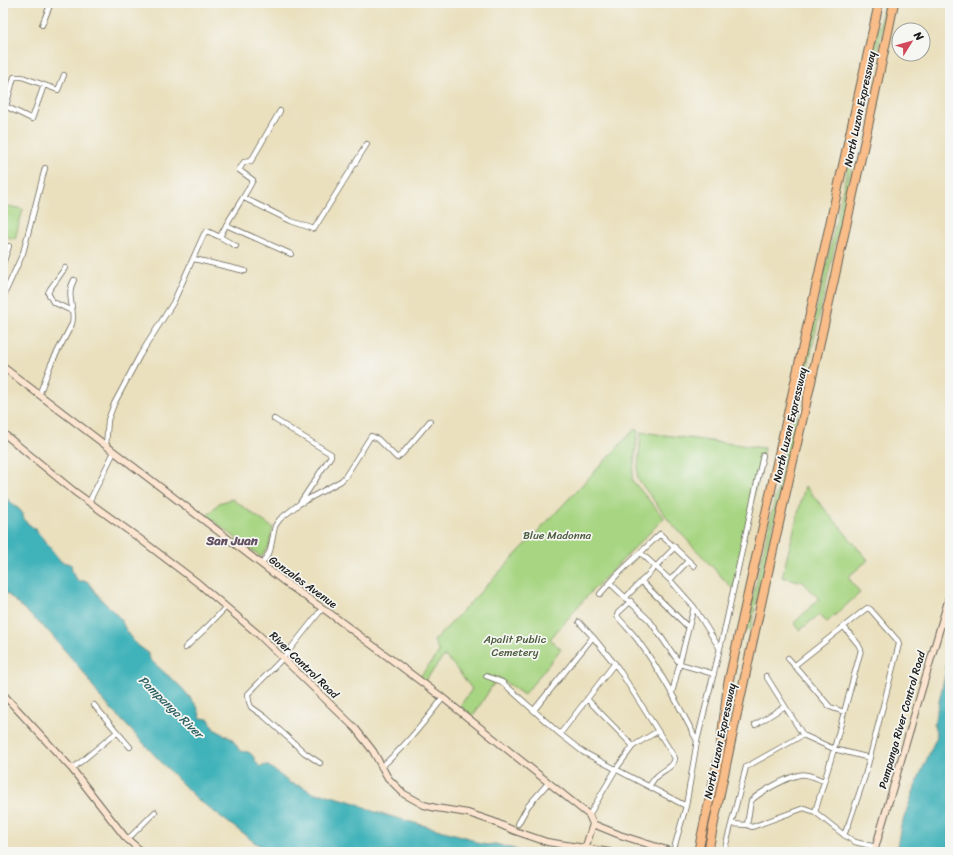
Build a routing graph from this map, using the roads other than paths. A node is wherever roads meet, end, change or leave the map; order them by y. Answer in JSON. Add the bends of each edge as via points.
{"nodes":[{"id":1,"x":51,"y":3,"type":"edge"},
{"id":2,"x":879,"y":3,"type":"edge"},
{"id":3,"x":894,"y":3,"type":"edge"},
{"id":4,"x":42,"y":25,"type":"dead end"},
{"id":5,"x":64,"y":75,"type":"dead end"},
{"id":6,"x":44,"y":85,"type":"junction"},
{"id":7,"x":5,"y":106,"type":"edge"},
{"id":8,"x":280,"y":111,"type":"dead end"},
{"id":9,"x":367,"y":144,"type":"dead end"},
{"id":10,"x":45,"y":168,"type":"dead end"},
{"id":11,"x":244,"y":198,"type":"junction"},
{"id":12,"x":226,"y":225,"type":"junction"},
{"id":13,"x":220,"y":237,"type":"junction"},
{"id":14,"x":9,"y":246,"type":"dead end"},
{"id":15,"x":236,"y":246,"type":"dead end"},
{"id":16,"x":292,"y":254,"type":"dead end"},
{"id":17,"x":194,"y":259,"type":"junction"},
{"id":18,"x":3,"y":264,"type":"edge"},
{"id":19,"x":65,"y":268,"type":"dead end"},
{"id":20,"x":245,"y":271,"type":"dead end"},
{"id":21,"x":74,"y":280,"type":"dead end"},
{"id":22,"x":3,"y":297,"type":"edge"},
{"id":23,"x":72,"y":311,"type":"junction"},
{"id":24,"x":3,"y":367,"type":"edge"},
{"id":25,"x":39,"y":394,"type":"junction"},
{"id":26,"x":274,"y":419,"type":"dead end"},
{"id":27,"x":430,"y":421,"type":"dead end"},
{"id":28,"x":3,"y":433,"type":"edge"},
{"id":29,"x":106,"y":446,"type":"junction"},
{"id":30,"x":114,"y":452,"type":"junction"},
{"id":31,"x":763,"y":455,"type":"dead end"},
{"id":32,"x":89,"y":502,"type":"junction"},
{"id":33,"x":299,"y":504,"type":"junction"},
{"id":34,"x":675,"y":547,"type":"junction"},
{"id":35,"x":641,"y":553,"type":"junction"},
{"id":36,"x":688,"y":561,"type":"junction"},
{"id":37,"x":262,"y":564,"type":"junction"},
{"id":38,"x":694,"y":566,"type":"dead end"},
{"id":39,"x":656,"y":567,"type":"junction"},
{"id":40,"x":670,"y":580,"type":"junction"},
{"id":41,"x":641,"y":582,"type":"junction"},
{"id":42,"x":610,"y":583,"type":"junction"},
{"id":43,"x":600,"y":594,"type":"dead end"},
{"id":44,"x":950,"y":594,"type":"edge"},
{"id":45,"x":626,"y":597,"type":"junction"},
{"id":46,"x":631,"y":601,"type":"junction"},
{"id":47,"x":226,"y":607,"type":"junction"},
{"id":48,"x":694,"y":607,"type":"junction"},
{"id":49,"x":950,"y":607,"type":"edge"},
{"id":50,"x":322,"y":609,"type":"junction"},
{"id":51,"x":943,"y":617,"type":"junction"},
{"id":52,"x":579,"y":622,"type":"dead end"},
{"id":53,"x":688,"y":627,"type":"junction"},
{"id":54,"x":844,"y":627,"type":"junction"},
{"id":55,"x":593,"y":637,"type":"junction"},
{"id":56,"x":185,"y":648,"type":"dead end"},
{"id":57,"x":720,"y":649,"type":"junction"},
{"id":58,"x":283,"y":658,"type":"junction"},
{"id":59,"x":788,"y":658,"type":"dead end"},
{"id":60,"x":614,"y":663,"type":"junction"},
{"id":61,"x":680,"y":664,"type":"junction"},
{"id":62,"x":794,"y":666,"type":"junction"},
{"id":63,"x":714,"y":674,"type":"junction"},
{"id":64,"x":486,"y":676,"type":"dead end"},
{"id":65,"x":766,"y":676,"type":"dead end"},
{"id":66,"x":672,"y":693,"type":"junction"},
{"id":67,"x":3,"y":694,"type":"edge"},
{"id":68,"x":443,"y":698,"type":"junction"},
{"id":69,"x":587,"y":699,"type":"junction"},
{"id":70,"x":94,"y":705,"type":"dead end"},
{"id":71,"x":785,"y":706,"type":"junction"},
{"id":72,"x":534,"y":710,"type":"junction"},
{"id":73,"x":844,"y":712,"type":"junction"},
{"id":74,"x":755,"y":725,"type":"dead end"},
{"id":75,"x":658,"y":731,"type":"junction"},
{"id":76,"x":117,"y":732,"type":"junction"},
{"id":77,"x":560,"y":734,"type":"junction"},
{"id":78,"x":803,"y":735,"type":"junction"},
{"id":79,"x":697,"y":741,"type":"junction"},
{"id":80,"x":633,"y":746,"type":"junction"},
{"id":81,"x":130,"y":747,"type":"dead end"},
{"id":82,"x":834,"y":749,"type":"junction"},
{"id":83,"x":870,"y":758,"type":"junction"},
{"id":84,"x":320,"y":763,"type":"dead end"},
{"id":85,"x":381,"y":767,"type":"junction"},
{"id":86,"x":72,"y":768,"type":"junction"},
{"id":87,"x":616,"y":769,"type":"junction"},
{"id":88,"x":824,"y":781,"type":"junction"},
{"id":89,"x":549,"y":782,"type":"junction"},
{"id":90,"x":649,"y":786,"type":"junction"},
{"id":91,"x":686,"y":806,"type":"junction"},
{"id":92,"x":155,"y":812,"type":"dead end"},
{"id":93,"x":815,"y":812,"type":"junction"},
{"id":94,"x":589,"y":815,"type":"junction"},
{"id":95,"x":518,"y":824,"type":"dead end"},
{"id":96,"x":593,"y":824,"type":"junction"},
{"id":97,"x":732,"y":824,"type":"junction"},
{"id":98,"x":746,"y":825,"type":"junction"},
{"id":99,"x":844,"y":835,"type":"junction"},
{"id":100,"x":128,"y":840,"type":"junction"},
{"id":101,"x":586,"y":848,"type":"junction"},
{"id":102,"x":875,"y":849,"type":"edge"},
{"id":103,"x":142,"y":852,"type":"edge"},
{"id":104,"x":610,"y":852,"type":"edge"},
{"id":105,"x":673,"y":852,"type":"edge"},
{"id":106,"x":698,"y":852,"type":"edge"},
{"id":107,"x":708,"y":852,"type":"edge"},
{"id":108,"x":724,"y":852,"type":"edge"}],
"edges":[{"from":1,"to":4,"type":"street"},
{"from":2,"to":106,"type":"highway","name":"North Luzon Expressway","via":[[728,684],[720,752]]},
{"from":3,"to":107,"type":"highway","name":"North Luzon Expressway"},
{"from":5,"to":6,"type":"street","via":[[58,90]]},
{"from":6,"to":7,"type":"street","via":[[22,77],[14,77]]},
{"from":6,"to":7,"type":"street","via":[[32,119]]},
{"from":8,"to":11,"type":"street","via":[[252,161],[243,162],[239,170],[253,180]]},
{"from":9,"to":11,"type":"street","via":[[314,229]]},
{"from":10,"to":22,"type":"street","via":[[23,253]]},
{"from":11,"to":12,"type":"street"},
{"from":12,"to":13,"type":"street"},
{"from":12,"to":16,"type":"street"},
{"from":13,"to":15,"type":"street"},
{"from":13,"to":17,"type":"street","via":[[207,231]]},
{"from":14,"to":18,"type":"street"},
{"from":17,"to":20,"type":"street"},
{"from":17,"to":29,"type":"street","via":[[173,303],[140,355],[114,404],[108,420]]},
{"from":19,"to":23,"type":"street","via":[[48,293],[53,302]]},
{"from":21,"to":23,"type":"street","via":[[70,288]]},
{"from":23,"to":25,"type":"street","via":[[72,324]]},
{"from":24,"to":25,"type":"main road","name":"Gonzales Avenue"},
{"from":25,"to":29,"type":"main road","name":"Gonzales Avenue"},
{"from":26,"to":33,"type":"street","via":[[331,454]]},
{"from":27,"to":33,"type":"street","via":[[397,458],[378,439],[371,436],[346,477]]},
{"from":28,"to":32,"type":"main road","name":"River Control Road"},
{"from":29,"to":30,"type":"main road","name":"Gonzales Avenue"},
{"from":30,"to":32,"type":"street"},
{"from":30,"to":37,"type":"main road","name":"Gonzales Avenue"},
{"from":31,"to":57,"type":"street"},
{"from":32,"to":47,"type":"main road","name":"River Control Road"},
{"from":33,"to":37,"type":"street","via":[[275,526],[270,551]]},
{"from":34,"to":35,"type":"street","via":[[660,534]]},
{"from":34,"to":36,"type":"street"},
{"from":34,"to":39,"type":"street"},
{"from":35,"to":39,"type":"street"},
{"from":35,"to":42,"type":"street"},
{"from":36,"to":38,"type":"street"},
{"from":36,"to":40,"type":"street"},
{"from":37,"to":50,"type":"main road","name":"Gonzales Avenue"},
{"from":39,"to":40,"type":"street"},
{"from":39,"to":41,"type":"street"},
{"from":40,"to":48,"type":"street"},
{"from":41,"to":45,"type":"street"},
{"from":41,"to":53,"type":"street"},
{"from":42,"to":43,"type":"street"},
{"from":42,"to":45,"type":"street"},
{"from":44,"to":51,"type":"main road","name":"Pampanga River Control Road"},
{"from":45,"to":46,"type":"street"},
{"from":46,"to":61,"type":"street","via":[[650,620]]},
{"from":46,"to":66,"type":"street","via":[[617,616],[638,640]]},
{"from":47,"to":56,"type":"street"},
{"from":47,"to":58,"type":"main road","name":"River Control Road"},
{"from":48,"to":53,"type":"street"},
{"from":48,"to":57,"type":"street"},
{"from":49,"to":51,"type":"main road"},
{"from":50,"to":58,"type":"street"},
{"from":50,"to":68,"type":"main road","name":"Gonzales Avenue"},
{"from":51,"to":102,"type":"main road","name":"Pampanga River Control Road"},
{"from":52,"to":55,"type":"street"},
{"from":53,"to":61,"type":"street"},
{"from":54,"to":62,"type":"street"},
{"from":54,"to":73,"type":"street","via":[[861,650]]},
{"from":54,"to":83,"type":"street","via":[[868,608],[899,644]]},
{"from":55,"to":60,"type":"street"},
{"from":55,"to":72,"type":"street"},
{"from":57,"to":63,"type":"street"},
{"from":58,"to":84,"type":"street","via":[[248,694],[249,702],[251,707]]},
{"from":58,"to":85,"type":"main road","name":"River Control Road","via":[[355,728]]},
{"from":59,"to":62,"type":"street"},
{"from":60,"to":69,"type":"street"},
{"from":60,"to":75,"type":"street"},
{"from":61,"to":63,"type":"street"},
{"from":61,"to":66,"type":"street"},
{"from":62,"to":73,"type":"street","via":[[830,707]]},
{"from":63,"to":79,"type":"street"},
{"from":64,"to":72,"type":"street","via":[[502,682]]},
{"from":65,"to":71,"type":"street"},
{"from":66,"to":79,"type":"street"},
{"from":67,"to":86,"type":"main road"},
{"from":68,"to":85,"type":"street","via":[[416,732]]},
{"from":68,"to":89,"type":"main road","name":"Gonzales Avenue"},
{"from":69,"to":77,"type":"street"},
{"from":69,"to":80,"type":"street"},
{"from":70,"to":76,"type":"street"},
{"from":71,"to":74,"type":"street"},
{"from":71,"to":78,"type":"street"},
{"from":72,"to":77,"type":"street"},
{"from":73,"to":82,"type":"street"},
{"from":75,"to":80,"type":"street"},
{"from":75,"to":90,"type":"street","via":[[675,762],[656,776]]},
{"from":76,"to":81,"type":"street"},
{"from":76,"to":86,"type":"street"},
{"from":77,"to":87,"type":"street","via":[[583,752]]},
{"from":78,"to":82,"type":"street"},
{"from":78,"to":97,"type":"street","via":[[746,767]]},
{"from":79,"to":91,"type":"street"},
{"from":80,"to":87,"type":"street"},
{"from":82,"to":83,"type":"street"},
{"from":82,"to":88,"type":"street"},
{"from":83,"to":99,"type":"street"},
{"from":85,"to":101,"type":"main road","name":"River Control Road","via":[[404,794],[424,805],[468,813],[547,842]]},
{"from":86,"to":100,"type":"main road"},
{"from":87,"to":90,"type":"street"},
{"from":87,"to":94,"type":"street"},
{"from":88,"to":93,"type":"street"},
{"from":88,"to":98,"type":"street","via":[[799,775],[776,785],[751,801]]},
{"from":89,"to":94,"type":"main road","name":"Gonzales Avenue"},
{"from":89,"to":95,"type":"street","via":[[528,806]]},
{"from":90,"to":91,"type":"street"},
{"from":91,"to":105,"type":"street"},
{"from":92,"to":100,"type":"street"},
{"from":93,"to":98,"type":"street","via":[[802,808],[752,828]]},
{"from":93,"to":99,"type":"street"},
{"from":94,"to":96,"type":"main road"},
{"from":96,"to":101,"type":"main road"},
{"from":96,"to":105,"type":"main road"},
{"from":97,"to":98,"type":"street"},
{"from":97,"to":108,"type":"street"},
{"from":99,"to":102,"type":"street"},
{"from":100,"to":103,"type":"main road"},
{"from":101,"to":104,"type":"main road","name":"River Control Road"}]}
